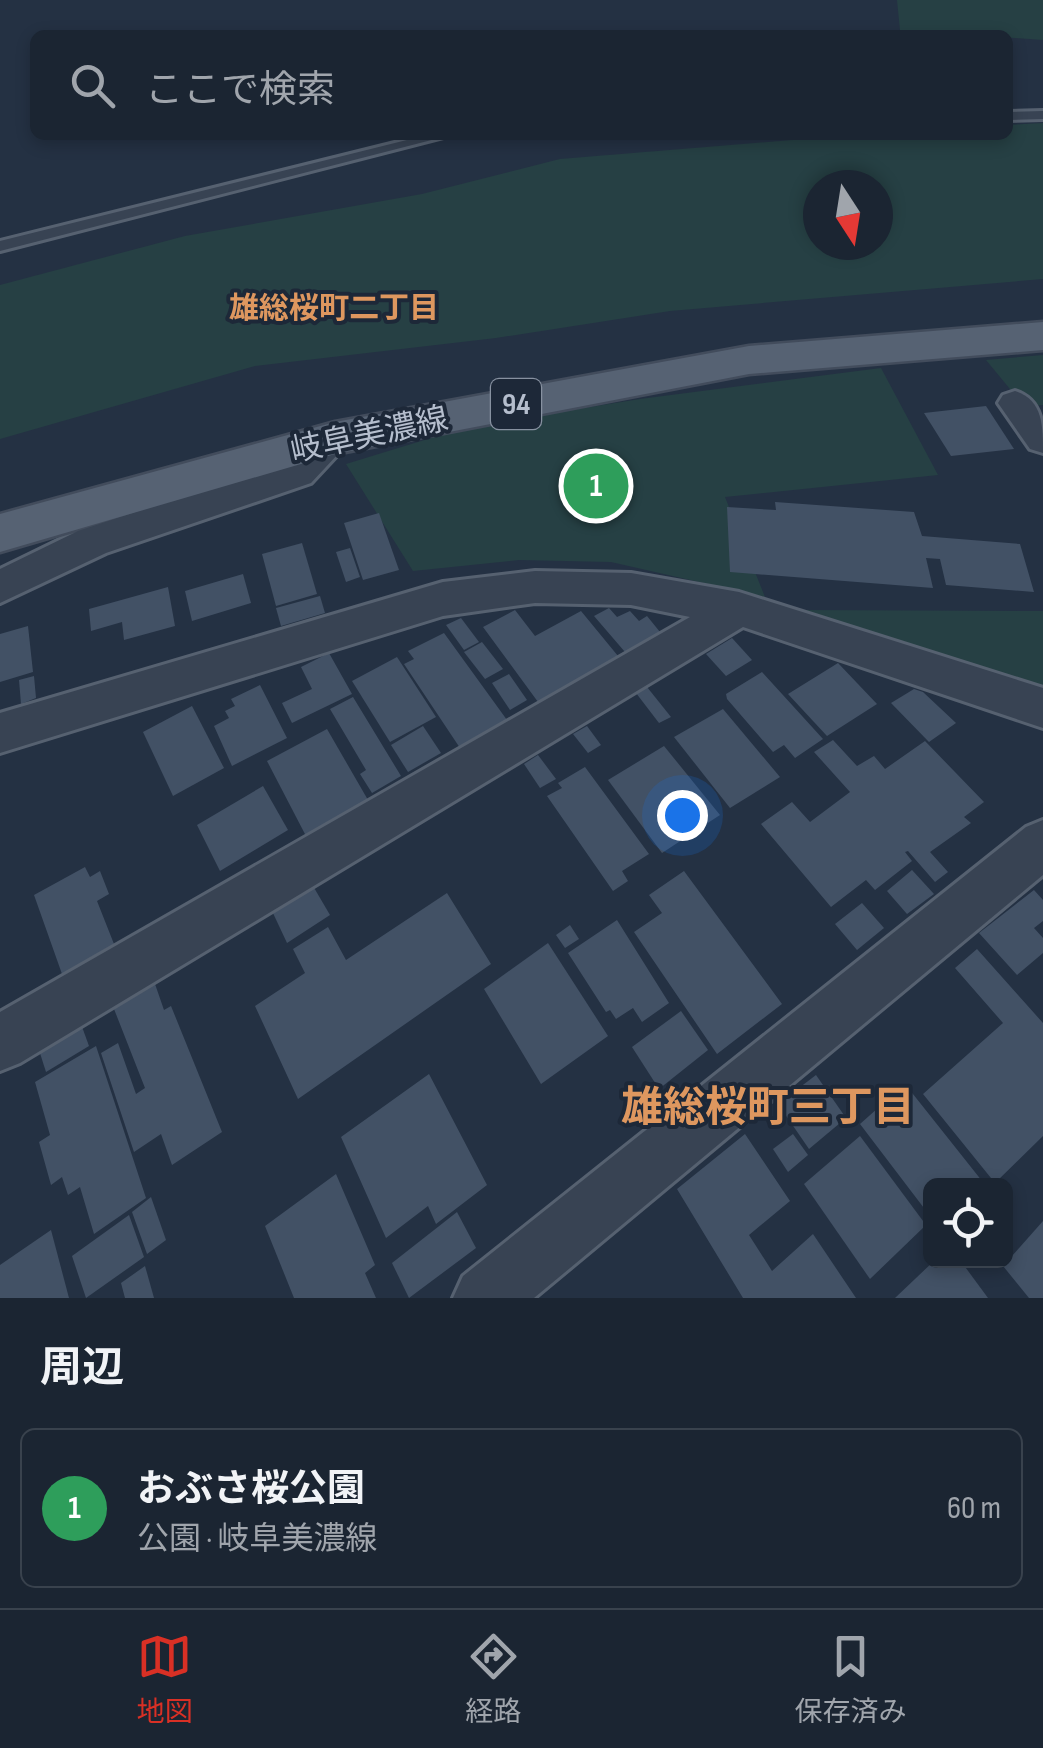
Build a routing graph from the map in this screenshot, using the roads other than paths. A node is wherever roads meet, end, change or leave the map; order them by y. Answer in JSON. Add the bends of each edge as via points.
{"nodes":[{"id":1,"x":1013,"y":116,"type":"edge"},
{"id":2,"x":1043,"y":116,"type":"edge"},
{"id":3,"x":424,"y":140,"type":"edge"},
{"id":4,"x":0,"y":246,"type":"edge"},
{"id":5,"x":1043,"y":336,"type":"edge"},
{"id":6,"x":1014,"y":403,"type":"dead end"},
{"id":7,"x":335,"y":438,"type":"junction"},
{"id":8,"x":1043,"y":440,"type":"edge"},
{"id":9,"x":0,"y":533,"type":"edge"},
{"id":10,"x":0,"y":587,"type":"edge"},
{"id":11,"x":739,"y":608,"type":"junction"},
{"id":12,"x":1043,"y":708,"type":"edge"},
{"id":13,"x":0,"y":733,"type":"edge"},
{"id":14,"x":1043,"y":844,"type":"edge"},
{"id":15,"x":0,"y":1042,"type":"edge"},
{"id":16,"x":485,"y":1298,"type":"edge"}],
"edges":[{"from":1,"to":2,"type":"lane"},
{"from":3,"to":4,"type":"lane"},
{"from":5,"to":7,"type":"main road","name":"岐阜美濃線","number":"94","via":[[750,360]]},
{"from":6,"to":8,"type":"street"},
{"from":7,"to":9,"type":"main road","name":"岐阜美濃線","number":"94"},
{"from":7,"to":10,"type":"street","via":[[298,473],[92,542]]},
{"from":11,"to":12,"type":"street"},
{"from":11,"to":13,"type":"street","via":[[631,589],[535,587],[443,599]]},
{"from":11,"to":15,"type":"street"},
{"from":14,"to":16,"type":"street"}]}
